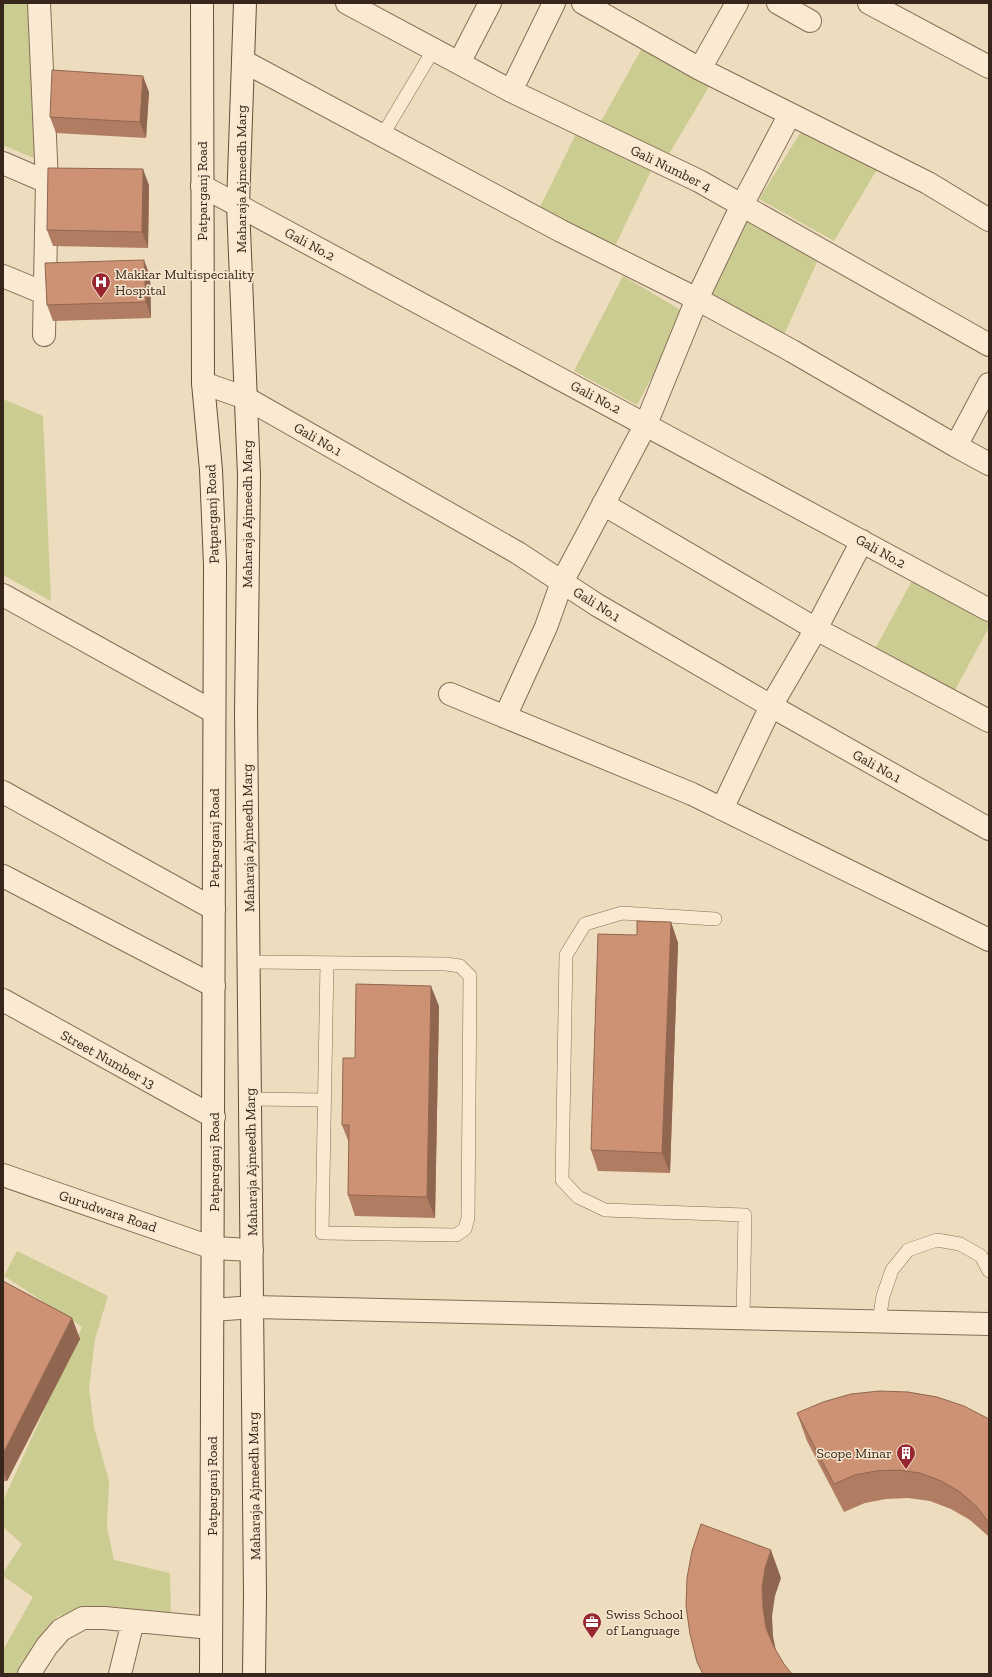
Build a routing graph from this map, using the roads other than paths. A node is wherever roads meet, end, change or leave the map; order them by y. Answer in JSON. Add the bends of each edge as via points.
{"nodes":[{"id":1,"x":39,"y":3,"type":"edge"},
{"id":2,"x":202,"y":3,"type":"edge"},
{"id":3,"x":245,"y":3,"type":"edge"},
{"id":4,"x":347,"y":3,"type":"edge"},
{"id":5,"x":490,"y":3,"type":"edge"},
{"id":6,"x":554,"y":3,"type":"edge"},
{"id":7,"x":583,"y":3,"type":"edge"},
{"id":8,"x":737,"y":3,"type":"edge"},
{"id":9,"x":778,"y":3,"type":"edge"},
{"id":10,"x":869,"y":3,"type":"edge"},
{"id":11,"x":810,"y":21,"type":"dead end"},
{"id":12,"x":434,"y":49,"type":"junction"},
{"id":13,"x":242,"y":61,"type":"junction"},
{"id":14,"x":459,"y":63,"type":"junction"},
{"id":15,"x":989,"y":67,"type":"edge"},
{"id":16,"x":700,"y":69,"type":"junction"},
{"id":17,"x":511,"y":91,"type":"junction"},
{"id":18,"x":790,"y":114,"type":"junction"},
{"id":19,"x":382,"y":136,"type":"junction"},
{"id":20,"x":3,"y":163,"type":"edge"},
{"id":21,"x":46,"y":182,"type":"junction"},
{"id":22,"x":202,"y":186,"type":"junction"},
{"id":23,"x":238,"y":205,"type":"junction"},
{"id":24,"x":742,"y":205,"type":"junction"},
{"id":25,"x":989,"y":220,"type":"edge"},
{"id":26,"x":3,"y":276,"type":"edge"},
{"id":27,"x":44,"y":292,"type":"junction"},
{"id":28,"x":697,"y":299,"type":"junction"},
{"id":29,"x":44,"y":335,"type":"dead end"},
{"id":30,"x":989,"y":346,"type":"edge"},
{"id":31,"x":203,"y":383,"type":"junction"},
{"id":32,"x":989,"y":384,"type":"edge"},
{"id":33,"x":246,"y":398,"type":"junction"},
{"id":34,"x":646,"y":424,"type":"junction"},
{"id":35,"x":956,"y":446,"type":"junction"},
{"id":36,"x":989,"y":464,"type":"edge"},
{"id":37,"x":604,"y":504,"type":"junction"},
{"id":38,"x":862,"y":541,"type":"junction"},
{"id":39,"x":562,"y":582,"type":"junction"},
{"id":40,"x":3,"y":595,"type":"edge"},
{"id":41,"x":989,"y":610,"type":"edge"},
{"id":42,"x":816,"y":629,"type":"junction"},
{"id":43,"x":450,"y":694,"type":"dead end"},
{"id":44,"x":771,"y":706,"type":"junction"},
{"id":45,"x":214,"y":712,"type":"junction"},
{"id":46,"x":505,"y":717,"type":"junction"},
{"id":47,"x":989,"y":721,"type":"edge"},
{"id":48,"x":3,"y":792,"type":"edge"},
{"id":49,"x":722,"y":809,"type":"junction"},
{"id":50,"x":989,"y":828,"type":"edge"},
{"id":51,"x":3,"y":876,"type":"edge"},
{"id":52,"x":214,"y":909,"type":"junction"},
{"id":53,"x":715,"y":919,"type":"dead end"},
{"id":54,"x":989,"y":940,"type":"edge"},
{"id":55,"x":249,"y":962,"type":"junction"},
{"id":56,"x":327,"y":964,"type":"junction"},
{"id":57,"x":214,"y":986,"type":"junction"},
{"id":58,"x":3,"y":1000,"type":"edge"},
{"id":59,"x":250,"y":1099,"type":"junction"},
{"id":60,"x":323,"y":1100,"type":"junction"},
{"id":61,"x":214,"y":1117,"type":"junction"},
{"id":62,"x":5,"y":1180,"type":"edge"},
{"id":63,"x":213,"y":1248,"type":"junction"},
{"id":64,"x":252,"y":1250,"type":"junction"},
{"id":65,"x":989,"y":1271,"type":"edge"},
{"id":66,"x":253,"y":1307,"type":"junction"},
{"id":67,"x":213,"y":1310,"type":"junction"},
{"id":68,"x":743,"y":1318,"type":"junction"},
{"id":69,"x":879,"y":1321,"type":"junction"},
{"id":70,"x":989,"y":1324,"type":"edge"},
{"id":71,"x":133,"y":1621,"type":"junction"},
{"id":72,"x":211,"y":1628,"type":"junction"},
{"id":73,"x":29,"y":1674,"type":"edge"},
{"id":74,"x":120,"y":1674,"type":"edge"},
{"id":75,"x":211,"y":1674,"type":"edge"},
{"id":76,"x":254,"y":1674,"type":"edge"}],
"edges":[{"from":1,"to":21,"type":"street"},
{"from":2,"to":22,"type":"street","name":"Patparganj Road"},
{"from":3,"to":13,"type":"street","name":"Maharaja Ajmeedh Marg"},
{"from":4,"to":12,"type":"street","name":"Gali Number 4"},
{"from":5,"to":14,"type":"street"},
{"from":6,"to":17,"type":"street"},
{"from":7,"to":16,"type":"street"},
{"from":8,"to":16,"type":"street"},
{"from":9,"to":11,"type":"street"},
{"from":10,"to":15,"type":"street"},
{"from":12,"to":14,"type":"street","name":"Gali Number 4"},
{"from":12,"to":19,"type":"lane"},
{"from":13,"to":19,"type":"street"},
{"from":13,"to":23,"type":"street","name":"Maharaja Ajmeedh Marg"},
{"from":14,"to":17,"type":"street","name":"Gali Number 4"},
{"from":16,"to":18,"type":"street"},
{"from":17,"to":24,"type":"street","name":"Gali Number 4","via":[[699,181]]},
{"from":18,"to":24,"type":"street"},
{"from":18,"to":25,"type":"street","via":[[928,183]]},
{"from":19,"to":28,"type":"street","via":[[561,231]]},
{"from":20,"to":21,"type":"street"},
{"from":21,"to":27,"type":"street"},
{"from":22,"to":23,"type":"street","name":"Gali No.2"},
{"from":22,"to":31,"type":"street","name":"Patparganj Road"},
{"from":23,"to":33,"type":"street","name":"Maharaja Ajmeedh Marg"},
{"from":23,"to":34,"type":"street","name":"Gali No.2"},
{"from":24,"to":28,"type":"street"},
{"from":24,"to":30,"type":"street","name":"Gali Number 4"},
{"from":26,"to":27,"type":"street"},
{"from":27,"to":29,"type":"street"},
{"from":28,"to":34,"type":"street"},
{"from":28,"to":35,"type":"street"},
{"from":31,"to":33,"type":"street","name":"Gali No.1"},
{"from":31,"to":45,"type":"street","name":"Patparganj Road","via":[[211,470]]},
{"from":32,"to":35,"type":"street"},
{"from":33,"to":39,"type":"street","name":"Gali No.1","via":[[518,553]]},
{"from":33,"to":55,"type":"street","name":"Maharaja Ajmeedh Marg","via":[[249,476],[246,713]]},
{"from":34,"to":37,"type":"street"},
{"from":34,"to":38,"type":"street","name":"Gali No.2"},
{"from":35,"to":36,"type":"street"},
{"from":37,"to":39,"type":"street"},
{"from":37,"to":42,"type":"street"},
{"from":38,"to":41,"type":"street","name":"Gali No.2"},
{"from":38,"to":42,"type":"street"},
{"from":39,"to":44,"type":"street","name":"Gali No.1"},
{"from":39,"to":46,"type":"street","via":[[546,627]]},
{"from":40,"to":45,"type":"street"},
{"from":42,"to":44,"type":"street"},
{"from":42,"to":47,"type":"street"},
{"from":43,"to":46,"type":"street"},
{"from":44,"to":49,"type":"street"},
{"from":44,"to":50,"type":"street","name":"Gali No.1"},
{"from":45,"to":52,"type":"street","name":"Patparganj Road"},
{"from":46,"to":49,"type":"street","via":[[692,794]]},
{"from":48,"to":52,"type":"street"},
{"from":49,"to":54,"type":"street"},
{"from":51,"to":57,"type":"street"},
{"from":52,"to":57,"type":"street","name":"Patparganj Road"},
{"from":53,"to":68,"type":"lane","via":[[622,913],[585,924],[566,955],[562,1180],[578,1197],[605,1210],[745,1216]]},
{"from":55,"to":56,"type":"lane"},
{"from":55,"to":59,"type":"street","name":"Maharaja Ajmeedh Marg"},
{"from":56,"to":60,"type":"lane"},
{"from":56,"to":60,"type":"lane","via":[[446,964],[460,966],[470,976],[468,1218],[465,1229],[456,1235],[322,1233]]},
{"from":57,"to":61,"type":"street","name":"Patparganj Road"},
{"from":58,"to":61,"type":"street","name":"Street Number 13"},
{"from":59,"to":60,"type":"lane"},
{"from":59,"to":64,"type":"street","name":"Maharaja Ajmeedh Marg"},
{"from":61,"to":63,"type":"street","name":"Patparganj Road"},
{"from":62,"to":63,"type":"street","name":"Gurudwara Road"},
{"from":63,"to":64,"type":"street","name":"Gurudwara Road"},
{"from":63,"to":67,"type":"street","name":"Patparganj Road"},
{"from":64,"to":66,"type":"street","name":"Maharaja Ajmeedh Marg"},
{"from":65,"to":69,"type":"lane","via":[[981,1256],[960,1244],[937,1240],[908,1250],[892,1270],[883,1296]]},
{"from":66,"to":67,"type":"street"},
{"from":66,"to":68,"type":"street"},
{"from":66,"to":76,"type":"street","name":"Maharaja Ajmeedh Marg","via":[[256,1594]]},
{"from":67,"to":72,"type":"street","name":"Patparganj Road"},
{"from":68,"to":69,"type":"street"},
{"from":69,"to":70,"type":"street"},
{"from":71,"to":72,"type":"street"},
{"from":71,"to":73,"type":"street","via":[[83,1618],[60,1630]]},
{"from":71,"to":74,"type":"street"},
{"from":72,"to":75,"type":"street","name":"Patparganj Road"}]}
